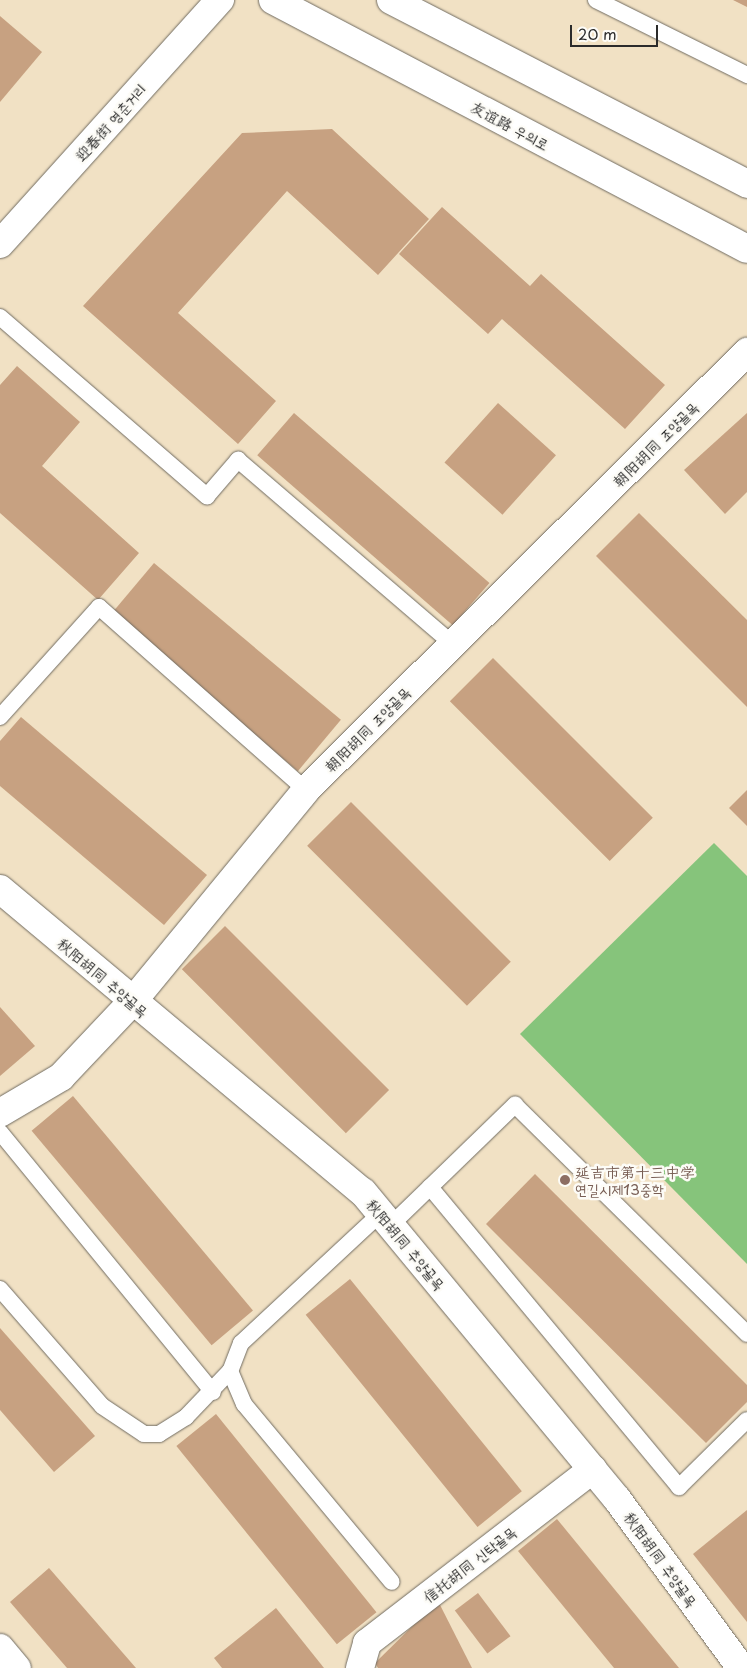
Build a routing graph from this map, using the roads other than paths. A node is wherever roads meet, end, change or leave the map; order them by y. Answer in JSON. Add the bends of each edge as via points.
{"nodes":[{"id":1,"x":220,"y":0,"type":"edge"},
{"id":2,"x":273,"y":0,"type":"edge"},
{"id":3,"x":391,"y":0,"type":"edge"},
{"id":4,"x":596,"y":0,"type":"edge"},
{"id":5,"x":747,"y":75,"type":"edge"},
{"id":6,"x":747,"y":184,"type":"edge"},
{"id":7,"x":0,"y":244,"type":"edge"},
{"id":8,"x":747,"y":249,"type":"edge"},
{"id":9,"x":0,"y":317,"type":"edge"},
{"id":10,"x":747,"y":352,"type":"edge"},
{"id":11,"x":452,"y":644,"type":"junction"},
{"id":12,"x":0,"y":717,"type":"edge"},
{"id":13,"x":306,"y":790,"type":"junction"},
{"id":14,"x":0,"y":889,"type":"edge"},
{"id":15,"x":132,"y":1002,"type":"junction"},
{"id":16,"x":0,"y":1113,"type":"edge"},
{"id":17,"x":0,"y":1132,"type":"edge"},
{"id":18,"x":430,"y":1187,"type":"junction"},
{"id":19,"x":386,"y":1219,"type":"junction"},
{"id":20,"x":0,"y":1289,"type":"edge"},
{"id":21,"x":747,"y":1334,"type":"edge"},
{"id":22,"x":230,"y":1371,"type":"junction"},
{"id":23,"x":213,"y":1392,"type":"junction"},
{"id":24,"x":747,"y":1420,"type":"edge"},
{"id":25,"x":593,"y":1469,"type":"junction"},
{"id":26,"x":392,"y":1582,"type":"dead end"},
{"id":27,"x":0,"y":1648,"type":"edge"},
{"id":28,"x":17,"y":1668,"type":"edge"},
{"id":29,"x":360,"y":1668,"type":"edge"},
{"id":30,"x":741,"y":1668,"type":"edge"}],
"edges":[{"from":1,"to":7,"type":"street","name":"迎春街 영춘거리"},
{"from":2,"to":8,"type":"street","name":"友谊路 우의로"},
{"from":3,"to":6,"type":"street"},
{"from":4,"to":5,"type":"lane"},
{"from":9,"to":11,"type":"lane","via":[[207,496],[238,460]]},
{"from":10,"to":11,"type":"street","name":"朝阳胡同 조양골목"},
{"from":11,"to":13,"type":"street","name":"朝阳胡同 조양골목"},
{"from":12,"to":13,"type":"lane","via":[[99,607]]},
{"from":13,"to":15,"type":"street","name":"朝阳胡同 조양골목"},
{"from":14,"to":15,"type":"street","name":"秋阳胡同 추양골목"},
{"from":15,"to":16,"type":"street","name":"朝阳胡同 조양골목","via":[[61,1077]]},
{"from":15,"to":19,"type":"street","name":"秋阳胡同 추양골목","via":[[363,1192]]},
{"from":17,"to":23,"type":"lane"},
{"from":18,"to":19,"type":"lane"},
{"from":18,"to":21,"type":"lane","via":[[515,1105]]},
{"from":18,"to":24,"type":"lane","via":[[679,1488]]},
{"from":19,"to":22,"type":"lane","via":[[242,1343]]},
{"from":19,"to":25,"type":"street","name":"秋阳胡同 추양골목"},
{"from":20,"to":23,"type":"lane","via":[[102,1406],[144,1434],[160,1434]]},
{"from":22,"to":23,"type":"lane"},
{"from":22,"to":26,"type":"lane","via":[[244,1404]]},
{"from":25,"to":29,"type":"street","name":"信托胡同 신탁골목","via":[[367,1643]]},
{"from":25,"to":30,"type":"street","name":"秋阳胡同 추양골목"},
{"from":27,"to":28,"type":"street"}]}
